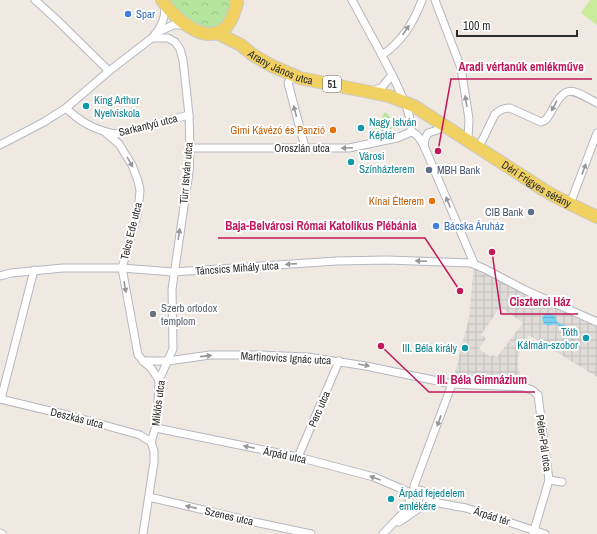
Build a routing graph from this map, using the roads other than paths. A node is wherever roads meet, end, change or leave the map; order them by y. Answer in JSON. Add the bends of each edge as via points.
{"nodes":[{"id":1,"x":35,"y":0,"type":"edge"},
{"id":2,"x":236,"y":0,"type":"edge"},
{"id":3,"x":352,"y":0,"type":"edge"},
{"id":4,"x":422,"y":0,"type":"edge"},
{"id":5,"x":435,"y":0,"type":"edge"},
{"id":6,"x":163,"y":1,"type":"edge"},
{"id":7,"x":231,"y":21,"type":"junction"},
{"id":8,"x":186,"y":25,"type":"junction"},
{"id":9,"x":217,"y":33,"type":"junction"},
{"id":10,"x":154,"y":36,"type":"junction"},
{"id":11,"x":241,"y":46,"type":"junction"},
{"id":12,"x":382,"y":55,"type":"junction"},
{"id":13,"x":109,"y":71,"type":"junction"},
{"id":14,"x":293,"y":75,"type":"junction"},
{"id":15,"x":392,"y":75,"type":"junction"},
{"id":16,"x":371,"y":92,"type":"junction"},
{"id":17,"x":404,"y":102,"type":"junction"},
{"id":18,"x":597,"y":103,"type":"edge"},
{"id":19,"x":66,"y":108,"type":"junction"},
{"id":20,"x":189,"y":115,"type":"junction"},
{"id":21,"x":447,"y":127,"type":"junction"},
{"id":22,"x":105,"y":132,"type":"junction"},
{"id":23,"x":411,"y":132,"type":"junction"},
{"id":24,"x":597,"y":133,"type":"edge"},
{"id":25,"x":468,"y":140,"type":"junction"},
{"id":26,"x":0,"y":146,"type":"edge"},
{"id":27,"x":424,"y":146,"type":"junction"},
{"id":28,"x":305,"y":147,"type":"junction"},
{"id":29,"x":479,"y":147,"type":"junction"},
{"id":30,"x":190,"y":148,"type":"junction"},
{"id":31,"x":570,"y":204,"type":"junction"},
{"id":32,"x":597,"y":216,"type":"edge"},
{"id":33,"x":474,"y":263,"type":"junction"},
{"id":34,"x":122,"y":268,"type":"junction"},
{"id":35,"x":34,"y":270,"type":"junction"},
{"id":36,"x":173,"y":272,"type":"junction"},
{"id":37,"x":0,"y":276,"type":"edge"},
{"id":38,"x":597,"y":322,"type":"edge"},
{"id":39,"x":142,"y":361,"type":"junction"},
{"id":40,"x":168,"y":361,"type":"junction"},
{"id":41,"x":339,"y":361,"type":"junction"},
{"id":42,"x":159,"y":380,"type":"junction"},
{"id":43,"x":452,"y":384,"type":"junction"},
{"id":44,"x":524,"y":387,"type":"joint"},
{"id":45,"x":0,"y":399,"type":"edge"},
{"id":46,"x":156,"y":428,"type":"junction"},
{"id":47,"x":151,"y":442,"type":"junction"},
{"id":48,"x":298,"y":457,"type":"junction"},
{"id":49,"x":549,"y":480,"type":"junction"},
{"id":50,"x":562,"y":482,"type":"dead end"},
{"id":51,"x":413,"y":492,"type":"junction"},
{"id":52,"x":427,"y":496,"type":"junction"},
{"id":53,"x":148,"y":497,"type":"junction"},
{"id":54,"x":438,"y":503,"type":"junction"},
{"id":55,"x":426,"y":505,"type":"junction"},
{"id":56,"x":415,"y":507,"type":"junction"},
{"id":57,"x":386,"y":531,"type":"edge"},
{"id":58,"x":533,"y":532,"type":"edge"},
{"id":59,"x":143,"y":534,"type":"edge"},
{"id":60,"x":311,"y":534,"type":"edge"},
{"id":61,"x":545,"y":534,"type":"edge"}],
"edges":[{"from":1,"to":13,"type":"street"},
{"from":2,"to":7,"type":"main road"},
{"from":3,"to":12,"type":"street"},
{"from":12,"to":4,"type":"street","one_way":true,"via":[[398,42],[413,20]]},
{"from":25,"to":5,"type":"street","one_way":true,"via":[[469,119],[461,68]]},
{"from":6,"to":8,"type":"main road","number":"51"},
{"from":6,"to":10,"type":"street","via":[[164,17]]},
{"from":7,"to":9,"type":"main road"},
{"from":7,"to":11,"type":"main road"},
{"from":8,"to":9,"type":"main road","number":"51","via":[[196,31]]},
{"from":8,"to":10,"type":"street","via":[[174,25]]},
{"from":9,"to":11,"type":"main road","name":"Arany János utca","number":"51"},
{"from":10,"to":13,"type":"street"},
{"from":10,"to":20,"type":"street","name":"Türr István utca","via":[[168,38],[180,49]]},
{"from":11,"to":14,"type":"main road","name":"Arany János utca","number":"51","via":[[272,66]]},
{"from":12,"to":15,"type":"street"},
{"from":13,"to":19,"type":"street"},
{"from":14,"to":16,"type":"main road","name":"Arany János utca","number":"51"},
{"from":28,"to":14,"type":"street","one_way":true,"via":[[288,84]]},
{"from":15,"to":16,"type":"street","via":[[382,87]]},
{"from":15,"to":17,"type":"street"},
{"from":16,"to":17,"type":"main road","name":"Arany János utca","number":"51"},
{"from":17,"to":21,"type":"main road","name":"Arany János utca","number":"51"},
{"from":17,"to":23,"type":"street","via":[[412,124]]},
{"from":18,"to":29,"type":"street","one_way":true,"via":[[573,91],[566,92],[560,96],[548,118],[541,122],[505,108],[495,114]]},
{"from":19,"to":22,"type":"street","name":"Sarkantyú utca","via":[[76,118]]},
{"from":19,"to":26,"type":"street"},
{"from":20,"to":22,"type":"street","name":"Sarkantyú utca","via":[[128,132]]},
{"from":20,"to":30,"type":"street","name":"Türr István utca"},
{"from":21,"to":25,"type":"main road","name":"Arany János utca","number":"51"},
{"from":21,"to":27,"type":"street","via":[[428,133]]},
{"from":22,"to":34,"type":"street","name":"Telcs Ede utca","one_way":true,"via":[[119,144],[132,165],[140,190],[140,202]]},
{"from":23,"to":27,"type":"street","via":[[418,136]]},
{"from":23,"to":28,"type":"street","name":"Oroszlán utca","one_way":true,"via":[[397,138],[349,148]]},
{"from":31,"to":24,"type":"street","one_way":true},
{"from":25,"to":29,"type":"main road","name":"Arany János utca","number":"51"},
{"from":33,"to":27,"type":"street","one_way":true},
{"from":28,"to":30,"type":"street","name":"Oroszlán utca"},
{"from":29,"to":31,"type":"main road","name":"Déri Frigyes sétány","number":"51"},
{"from":36,"to":30,"type":"street","name":"Türr István utca","one_way":true,"via":[[189,172]]},
{"from":31,"to":32,"type":"main road","name":"Déri Frigyes sétány","number":"51"},
{"from":33,"to":36,"type":"street","name":"Táncsics Mihály utca","one_way":true,"via":[[337,261]]},
{"from":33,"to":38,"type":"street"},
{"from":34,"to":35,"type":"street","name":"Táncsics Mihály utca"},
{"from":34,"to":36,"type":"street","name":"Táncsics Mihály utca"},
{"from":34,"to":39,"type":"street","name":"Telcs Ede utca","one_way":true,"via":[[136,347]]},
{"from":35,"to":37,"type":"street","name":"Táncsics Mihály utca"},
{"from":35,"to":45,"type":"street"},
{"from":36,"to":40,"type":"street","name":"Miklós utca","via":[[173,349]]},
{"from":39,"to":40,"type":"street","name":"Martinovics Ignác utca"},
{"from":39,"to":42,"type":"street","name":"Telcs Ede utca","via":[[151,368]]},
{"from":40,"to":41,"type":"street","name":"Martinovics Ignác utca","one_way":true,"via":[[210,355],[307,357]]},
{"from":40,"to":42,"type":"street","name":"Miklós utca"},
{"from":41,"to":43,"type":"street","name":"Martinovics Ignác utca","one_way":true},
{"from":41,"to":48,"type":"street","name":"Perc utca"},
{"from":42,"to":46,"type":"street","name":"Miklós utca"},
{"from":43,"to":44,"type":"street","name":"Martinovics Ignác utca"},
{"from":43,"to":51,"type":"street","one_way":true},
{"from":44,"to":49,"type":"street","name":"Péter-Pál utca","via":[[538,395]]},
{"from":45,"to":47,"type":"street","name":"Deszkás utca","via":[[140,435]]},
{"from":46,"to":47,"type":"street","name":"Miklós utca"},
{"from":48,"to":46,"type":"street","name":"Árpád utca","one_way":true},
{"from":47,"to":53,"type":"street","name":"Miklós utca","via":[[154,457]]},
{"from":51,"to":48,"type":"street","name":"Árpád utca","one_way":true,"via":[[374,477]]},
{"from":49,"to":50,"type":"street"},
{"from":49,"to":58,"type":"street","name":"Péter-Pál utca"},
{"from":51,"to":52,"type":"street","name":"Árpád tér","via":[[422,491]]},
{"from":51,"to":56,"type":"street","via":[[408,499]]},
{"from":52,"to":54,"type":"street","name":"Árpád tér"},
{"from":52,"to":55,"type":"street"},
{"from":53,"to":59,"type":"street","name":"Miklós utca"},
{"from":60,"to":53,"type":"street","name":"Szenes utca","one_way":true},
{"from":54,"to":55,"type":"street","name":"Árpád tér"},
{"from":54,"to":58,"type":"street","name":"Árpád tér","via":[[466,508]]},
{"from":55,"to":56,"type":"street","name":"Árpád tér"},
{"from":56,"to":57,"type":"street","name":"Árpád tér"},
{"from":58,"to":61,"type":"street","name":"Árpád tér"}]}
